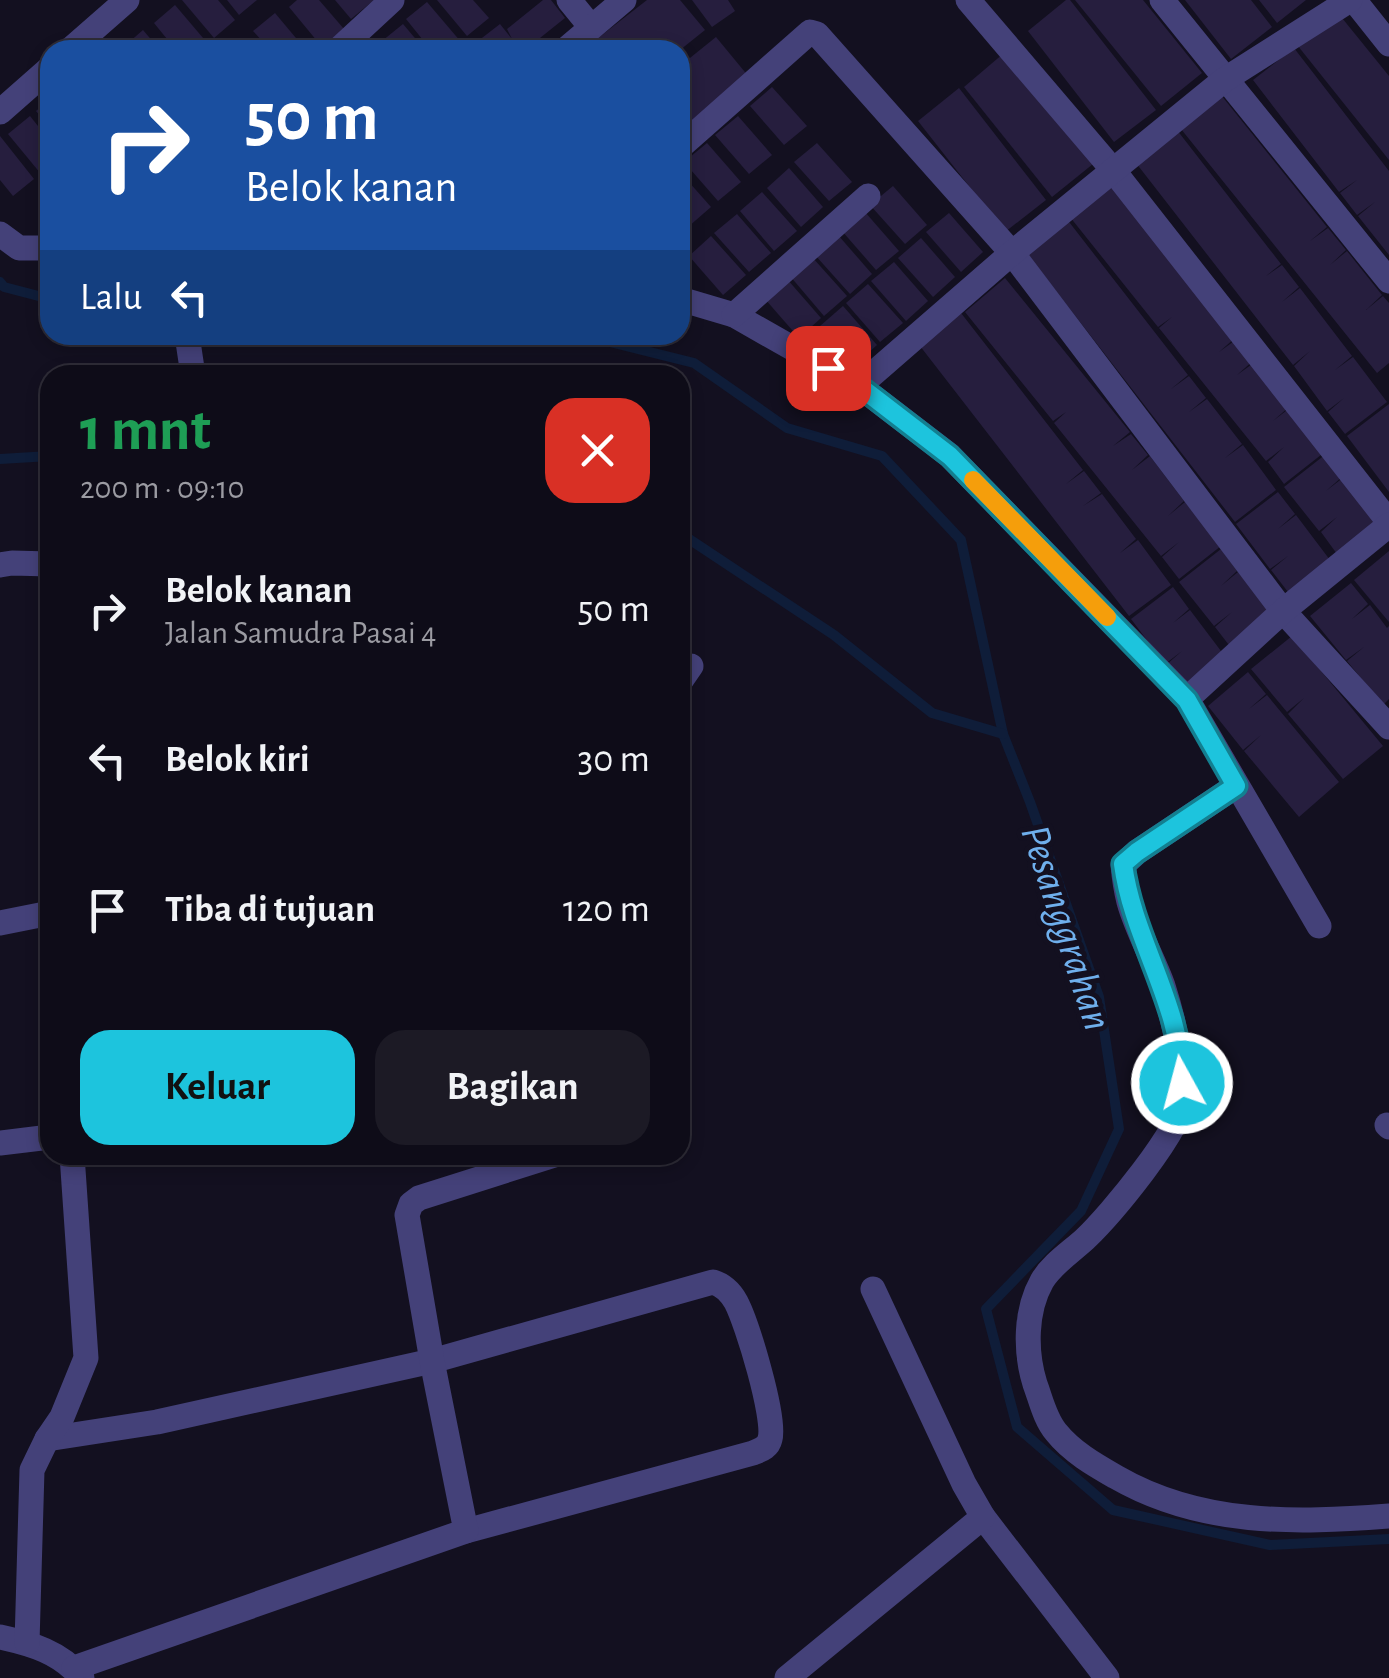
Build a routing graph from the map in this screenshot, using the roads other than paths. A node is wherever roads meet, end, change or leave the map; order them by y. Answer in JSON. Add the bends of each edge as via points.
{"nodes":[{"id":1,"x":126,"y":0,"type":"edge"},
{"id":2,"x":392,"y":0,"type":"edge"},
{"id":3,"x":569,"y":0,"type":"edge"},
{"id":4,"x":624,"y":0,"type":"edge"},
{"id":5,"x":968,"y":0,"type":"edge"},
{"id":6,"x":1162,"y":0,"type":"edge"},
{"id":7,"x":1352,"y":0,"type":"edge"},
{"id":8,"x":591,"y":28,"type":"junction"},
{"id":9,"x":81,"y":40,"type":"edge"},
{"id":10,"x":349,"y":40,"type":"edge"},
{"id":11,"x":577,"y":40,"type":"edge"},
{"id":12,"x":1389,"y":44,"type":"edge"},
{"id":13,"x":40,"y":77,"type":"edge"},
{"id":14,"x":1224,"y":80,"type":"junction"},
{"id":15,"x":0,"y":112,"type":"edge"},
{"id":16,"x":690,"y":138,"type":"edge"},
{"id":17,"x":1112,"y":170,"type":"junction"},
{"id":18,"x":868,"y":196,"type":"dead end"},
{"id":19,"x":0,"y":234,"type":"edge"},
{"id":20,"x":40,"y":248,"type":"edge"},
{"id":21,"x":1012,"y":253,"type":"junction"},
{"id":22,"x":1389,"y":281,"type":"edge"},
{"id":23,"x":690,"y":301,"type":"edge"},
{"id":24,"x":734,"y":315,"type":"junction"},
{"id":25,"x":859,"y":386,"type":"junction"},
{"id":26,"x":1389,"y":524,"type":"edge"},
{"id":27,"x":40,"y":564,"type":"edge"},
{"id":28,"x":0,"y":565,"type":"edge"},
{"id":29,"x":1283,"y":612,"type":"junction"},
{"id":30,"x":1187,"y":700,"type":"junction"},
{"id":31,"x":1389,"y":727,"type":"edge"},
{"id":32,"x":1236,"y":786,"type":"junction"},
{"id":33,"x":40,"y":916,"type":"edge"},
{"id":34,"x":0,"y":922,"type":"edge"},
{"id":35,"x":1319,"y":926,"type":"dead end"},
{"id":36,"x":40,"y":1138,"type":"edge"},
{"id":37,"x":0,"y":1143,"type":"edge"},
{"id":38,"x":73,"y":1165,"type":"edge"},
{"id":39,"x":523,"y":1165,"type":"edge"},
{"id":40,"x":874,"y":1289,"type":"dead end"},
{"id":41,"x":432,"y":1360,"type":"junction"},
{"id":42,"x":47,"y":1439,"type":"junction"},
{"id":43,"x":1389,"y":1516,"type":"edge"},
{"id":44,"x":983,"y":1517,"type":"junction"},
{"id":45,"x":466,"y":1531,"type":"junction"},
{"id":46,"x":0,"y":1637,"type":"edge"},
{"id":47,"x":27,"y":1643,"type":"junction"},
{"id":48,"x":78,"y":1673,"type":"edge"},
{"id":49,"x":787,"y":1678,"type":"edge"},
{"id":50,"x":1107,"y":1678,"type":"edge"}],
"edges":[{"from":1,"to":9,"type":"street"},
{"from":2,"to":10,"type":"street"},
{"from":3,"to":8,"type":"street"},
{"from":4,"to":8,"type":"street"},
{"from":5,"to":17,"type":"street"},
{"from":6,"to":14,"type":"street"},
{"from":7,"to":12,"type":"street"},
{"from":7,"to":14,"type":"street"},
{"from":8,"to":11,"type":"street"},
{"from":13,"to":15,"type":"street"},
{"from":14,"to":17,"type":"street"},
{"from":14,"to":22,"type":"street"},
{"from":16,"to":21,"type":"street","via":[[814,32]]},
{"from":17,"to":21,"type":"street"},
{"from":17,"to":26,"type":"street"},
{"from":18,"to":24,"type":"street"},
{"from":19,"to":20,"type":"street","via":[[19,248]]},
{"from":21,"to":25,"type":"street"},
{"from":21,"to":29,"type":"street"},
{"from":23,"to":24,"type":"street"},
{"from":24,"to":25,"type":"street"},
{"from":25,"to":30,"type":"street","via":[[950,456]]},
{"from":26,"to":29,"type":"street"},
{"from":27,"to":28,"type":"street"},
{"from":29,"to":30,"type":"street"},
{"from":29,"to":31,"type":"street"},
{"from":30,"to":32,"type":"street"},
{"from":32,"to":35,"type":"street"},
{"from":32,"to":43,"type":"street","via":[[1123,864],[1128,901],[1179,1045],[1184,1099],[1119,1202],[1042,1280],[1030,1314],[1030,1368],[1057,1434],[1135,1488],[1228,1516]]},
{"from":33,"to":34,"type":"street"},
{"from":36,"to":37,"type":"street"},
{"from":38,"to":42,"type":"street","via":[[86,1358]]},
{"from":39,"to":41,"type":"street","via":[[411,1204],[407,1215]]},
{"from":40,"to":44,"type":"street"},
{"from":41,"to":42,"type":"street","via":[[158,1422]]},
{"from":41,"to":45,"type":"street"},
{"from":41,"to":45,"type":"street","via":[[718,1282],[736,1301],[767,1396],[771,1438],[753,1453]]},
{"from":42,"to":47,"type":"street","via":[[32,1470]]},
{"from":44,"to":49,"type":"street"},
{"from":44,"to":50,"type":"street"},
{"from":45,"to":48,"type":"street"},
{"from":46,"to":47,"type":"street"},
{"from":47,"to":48,"type":"street"}]}
